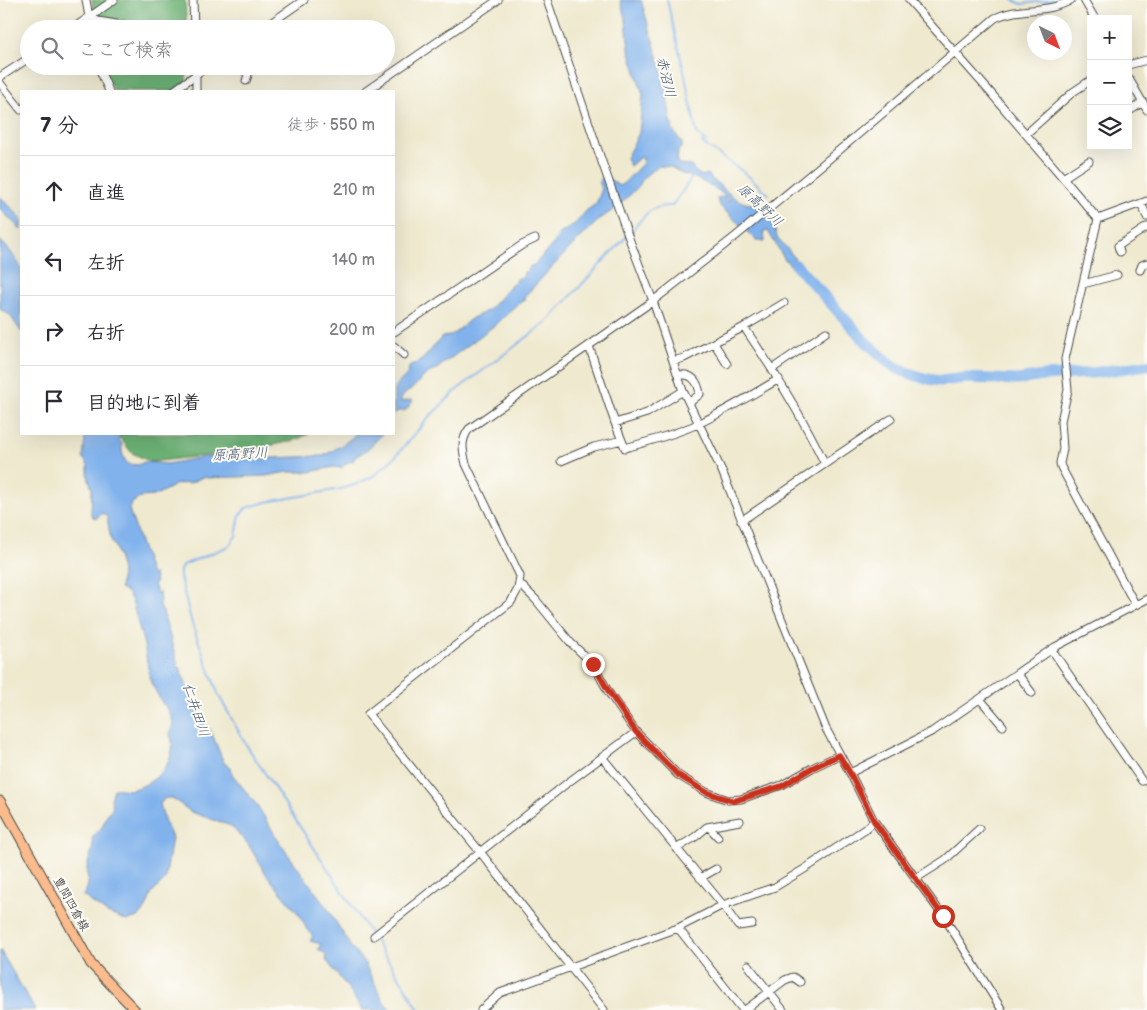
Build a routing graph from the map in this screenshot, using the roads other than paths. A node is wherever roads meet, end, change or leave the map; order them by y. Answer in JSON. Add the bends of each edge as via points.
{"nodes":[{"id":1,"x":86,"y":0,"type":"edge"},
{"id":2,"x":114,"y":0,"type":"edge"},
{"id":3,"x":193,"y":0,"type":"edge"},
{"id":4,"x":304,"y":0,"type":"edge"},
{"id":5,"x":498,"y":0,"type":"edge"},
{"id":6,"x":547,"y":0,"type":"edge"},
{"id":7,"x":909,"y":0,"type":"edge"},
{"id":8,"x":1071,"y":0,"type":"edge"},
{"id":9,"x":1084,"y":0,"type":"edge"},
{"id":10,"x":1093,"y":15,"type":"edge"},
{"id":11,"x":89,"y":17,"type":"junction"},
{"id":12,"x":87,"y":20,"type":"edge"},
{"id":13,"x":96,"y":20,"type":"edge"},
{"id":14,"x":194,"y":20,"type":"edge"},
{"id":15,"x":275,"y":20,"type":"edge"},
{"id":16,"x":954,"y":52,"type":"junction"},
{"id":17,"x":1147,"y":60,"type":"edge"},
{"id":18,"x":20,"y":64,"type":"edge"},
{"id":19,"x":1132,"y":64,"type":"edge"},
{"id":20,"x":395,"y":71,"type":"edge"},
{"id":21,"x":102,"y":75,"type":"edge"},
{"id":22,"x":196,"y":75,"type":"joint"},
{"id":23,"x":248,"y":75,"type":"edge"},
{"id":24,"x":389,"y":75,"type":"edge"},
{"id":25,"x":0,"y":77,"type":"edge"},
{"id":26,"x":246,"y":81,"type":"dead end"},
{"id":27,"x":0,"y":82,"type":"edge"},
{"id":28,"x":1087,"y":83,"type":"edge"},
{"id":29,"x":1132,"y":84,"type":"edge"},
{"id":30,"x":109,"y":90,"type":"edge"},
{"id":31,"x":174,"y":90,"type":"edge"},
{"id":32,"x":196,"y":90,"type":"edge"},
{"id":33,"x":367,"y":90,"type":"edge"},
{"id":34,"x":1143,"y":102,"type":"junction"},
{"id":35,"x":20,"y":109,"type":"edge"},
{"id":36,"x":1132,"y":109,"type":"edge"},
{"id":37,"x":1147,"y":110,"type":"edge"},
{"id":38,"x":1026,"y":134,"type":"junction"},
{"id":39,"x":1089,"y":161,"type":"dead end"},
{"id":40,"x":1063,"y":178,"type":"junction"},
{"id":41,"x":1144,"y":202,"type":"edge"},
{"id":42,"x":1147,"y":216,"type":"edge"},
{"id":43,"x":1098,"y":219,"type":"junction"},
{"id":44,"x":1147,"y":226,"type":"edge"},
{"id":45,"x":535,"y":239,"type":"dead end"},
{"id":46,"x":1120,"y":252,"type":"dead end"},
{"id":47,"x":1147,"y":262,"type":"edge"},
{"id":48,"x":1140,"y":270,"type":"dead end"},
{"id":49,"x":1117,"y":275,"type":"dead end"},
{"id":50,"x":1083,"y":284,"type":"junction"},
{"id":51,"x":653,"y":301,"type":"junction"},
{"id":52,"x":784,"y":303,"type":"dead end"},
{"id":53,"x":744,"y":327,"type":"junction"},
{"id":54,"x":395,"y":331,"type":"edge"},
{"id":55,"x":826,"y":332,"type":"dead end"},
{"id":56,"x":714,"y":343,"type":"junction"},
{"id":57,"x":590,"y":346,"type":"junction"},
{"id":58,"x":395,"y":347,"type":"edge"},
{"id":59,"x":404,"y":355,"type":"dead end"},
{"id":60,"x":673,"y":361,"type":"junction"},
{"id":61,"x":727,"y":364,"type":"dead end"},
{"id":62,"x":772,"y":369,"type":"junction"},
{"id":63,"x":678,"y":374,"type":"junction"},
{"id":64,"x":779,"y":379,"type":"junction"},
{"id":65,"x":683,"y":391,"type":"junction"},
{"id":66,"x":689,"y":402,"type":"junction"},
{"id":67,"x":891,"y":419,"type":"dead end"},
{"id":68,"x":615,"y":423,"type":"junction"},
{"id":69,"x":698,"y":423,"type":"junction"},
{"id":70,"x":622,"y":440,"type":"junction"},
{"id":71,"x":560,"y":461,"type":"dead end"},
{"id":72,"x":825,"y":464,"type":"junction"},
{"id":73,"x":741,"y":521,"type":"junction"},
{"id":74,"x":519,"y":583,"type":"junction"},
{"id":75,"x":1147,"y":599,"type":"edge"},
{"id":76,"x":1135,"y":604,"type":"junction"},
{"id":77,"x":1052,"y":650,"type":"junction"},
{"id":78,"x":1017,"y":673,"type":"junction"},
{"id":79,"x":1032,"y":693,"type":"dead end"},
{"id":80,"x":980,"y":699,"type":"junction"},
{"id":81,"x":1003,"y":726,"type":"dead end"},
{"id":82,"x":636,"y":732,"type":"junction"},
{"id":83,"x":839,"y":755,"type":"junction"},
{"id":84,"x":602,"y":757,"type":"junction"},
{"id":85,"x":850,"y":773,"type":"junction"},
{"id":86,"x":1142,"y":780,"type":"dead end"},
{"id":87,"x":0,"y":801,"type":"edge"},
{"id":88,"x":740,"y":821,"type":"dead end"},
{"id":89,"x":874,"y":821,"type":"junction"},
{"id":90,"x":709,"y":827,"type":"junction"},
{"id":91,"x":979,"y":829,"type":"dead end"},
{"id":92,"x":718,"y":837,"type":"dead end"},
{"id":93,"x":676,"y":849,"type":"junction"},
{"id":94,"x":481,"y":853,"type":"junction"},
{"id":95,"x":716,"y":869,"type":"dead end"},
{"id":96,"x":700,"y":878,"type":"junction"},
{"id":97,"x":915,"y":879,"type":"junction"},
{"id":98,"x":723,"y":905,"type":"junction"},
{"id":99,"x":752,"y":924,"type":"dead end"},
{"id":100,"x":678,"y":928,"type":"junction"},
{"id":101,"x":374,"y":936,"type":"dead end"},
{"id":102,"x":748,"y":964,"type":"dead end"},
{"id":103,"x":571,"y":968,"type":"junction"},
{"id":104,"x":800,"y":982,"type":"dead end"},
{"id":105,"x":769,"y":992,"type":"junction"},
{"id":106,"x":134,"y":1010,"type":"edge"},
{"id":107,"x":482,"y":1010,"type":"edge"},
{"id":108,"x":604,"y":1010,"type":"edge"},
{"id":109,"x":744,"y":1010,"type":"edge"},
{"id":110,"x":783,"y":1010,"type":"edge"},
{"id":111,"x":1002,"y":1010,"type":"edge"}],
"edges":[{"from":1,"to":11,"type":"street"},
{"from":2,"to":11,"type":"street"},
{"from":3,"to":14,"type":"street"},
{"from":4,"to":15,"type":"street"},
{"from":5,"to":20,"type":"street"},
{"from":6,"to":51,"type":"street"},
{"from":7,"to":16,"type":"street"},
{"from":8,"to":16,"type":"street","via":[[1050,8],[1002,14]]},
{"from":9,"to":10,"type":"street"},
{"from":11,"to":12,"type":"street"},
{"from":11,"to":13,"type":"street"},
{"from":16,"to":38,"type":"street"},
{"from":16,"to":51,"type":"street","via":[[736,236]]},
{"from":17,"to":19,"type":"street"},
{"from":18,"to":25,"type":"street"},
{"from":21,"to":30,"type":"street"},
{"from":22,"to":31,"type":"street"},
{"from":22,"to":32,"type":"street"},
{"from":23,"to":26,"type":"street"},
{"from":24,"to":33,"type":"street"},
{"from":27,"to":35,"type":"street"},
{"from":28,"to":38,"type":"street"},
{"from":29,"to":34,"type":"street"},
{"from":34,"to":36,"type":"street"},
{"from":34,"to":37,"type":"street"},
{"from":38,"to":40,"type":"street"},
{"from":39,"to":40,"type":"street"},
{"from":40,"to":43,"type":"street"},
{"from":41,"to":42,"type":"street"},
{"from":41,"to":43,"type":"street"},
{"from":43,"to":50,"type":"street"},
{"from":44,"to":46,"type":"street","via":[[1118,246]]},
{"from":45,"to":54,"type":"street"},
{"from":47,"to":48,"type":"street"},
{"from":49,"to":50,"type":"street"},
{"from":50,"to":76,"type":"street","via":[[1065,359],[1068,390],[1060,421],[1063,449],[1060,463]]},
{"from":51,"to":57,"type":"street"},
{"from":51,"to":60,"type":"street"},
{"from":52,"to":53,"type":"street"},
{"from":53,"to":56,"type":"street"},
{"from":53,"to":62,"type":"street"},
{"from":55,"to":62,"type":"street"},
{"from":56,"to":60,"type":"street"},
{"from":56,"to":61,"type":"street"},
{"from":57,"to":68,"type":"street"},
{"from":57,"to":74,"type":"street","via":[[468,429],[464,436],[462,445],[466,464],[520,576]]},
{"from":58,"to":59,"type":"street"},
{"from":60,"to":63,"type":"street"},
{"from":62,"to":64,"type":"street"},
{"from":63,"to":65,"type":"street"},
{"from":63,"to":66,"type":"street","via":[[694,378],[700,392]]},
{"from":64,"to":69,"type":"street"},
{"from":64,"to":72,"type":"street"},
{"from":65,"to":66,"type":"street"},
{"from":65,"to":68,"type":"street","via":[[647,412]]},
{"from":66,"to":69,"type":"street"},
{"from":67,"to":72,"type":"street"},
{"from":68,"to":70,"type":"street"},
{"from":69,"to":70,"type":"street","via":[[625,448]]},
{"from":69,"to":73,"type":"street","via":[[722,471]]},
{"from":70,"to":71,"type":"street"},
{"from":72,"to":73,"type":"street"},
{"from":73,"to":83,"type":"street"},
{"from":74,"to":82,"type":"street","via":[[593,664]]},
{"from":74,"to":94,"type":"street","via":[[511,602],[368,714]]},
{"from":75,"to":76,"type":"street"},
{"from":76,"to":77,"type":"street"},
{"from":77,"to":78,"type":"street"},
{"from":77,"to":86,"type":"street"},
{"from":78,"to":79,"type":"street"},
{"from":78,"to":80,"type":"street"},
{"from":80,"to":81,"type":"street"},
{"from":80,"to":85,"type":"street","via":[[934,731]]},
{"from":82,"to":83,"type":"street","via":[[678,775],[706,792],[728,800],[782,786]]},
{"from":82,"to":84,"type":"street"},
{"from":83,"to":85,"type":"street"},
{"from":84,"to":93,"type":"street"},
{"from":84,"to":94,"type":"street"},
{"from":85,"to":89,"type":"street"},
{"from":87,"to":106,"type":"main road","name":"豊間四倉線","via":[[91,964]]},
{"from":88,"to":90,"type":"street"},
{"from":89,"to":97,"type":"street"},
{"from":89,"to":98,"type":"street","via":[[775,886]]},
{"from":90,"to":92,"type":"street"},
{"from":90,"to":93,"type":"street"},
{"from":91,"to":97,"type":"street","via":[[945,860]]},
{"from":93,"to":96,"type":"street"},
{"from":94,"to":101,"type":"street"},
{"from":94,"to":103,"type":"street"},
{"from":95,"to":96,"type":"street"},
{"from":96,"to":98,"type":"street"},
{"from":97,"to":111,"type":"street","via":[[946,920]]},
{"from":98,"to":99,"type":"street","via":[[738,926]]},
{"from":98,"to":100,"type":"street"},
{"from":100,"to":103,"type":"street"},
{"from":100,"to":109,"type":"street"},
{"from":102,"to":105,"type":"street"},
{"from":103,"to":107,"type":"street","via":[[500,994]]},
{"from":103,"to":108,"type":"street"},
{"from":104,"to":105,"type":"street","via":[[793,977]]},
{"from":105,"to":109,"type":"street"},
{"from":105,"to":110,"type":"street"}]}
